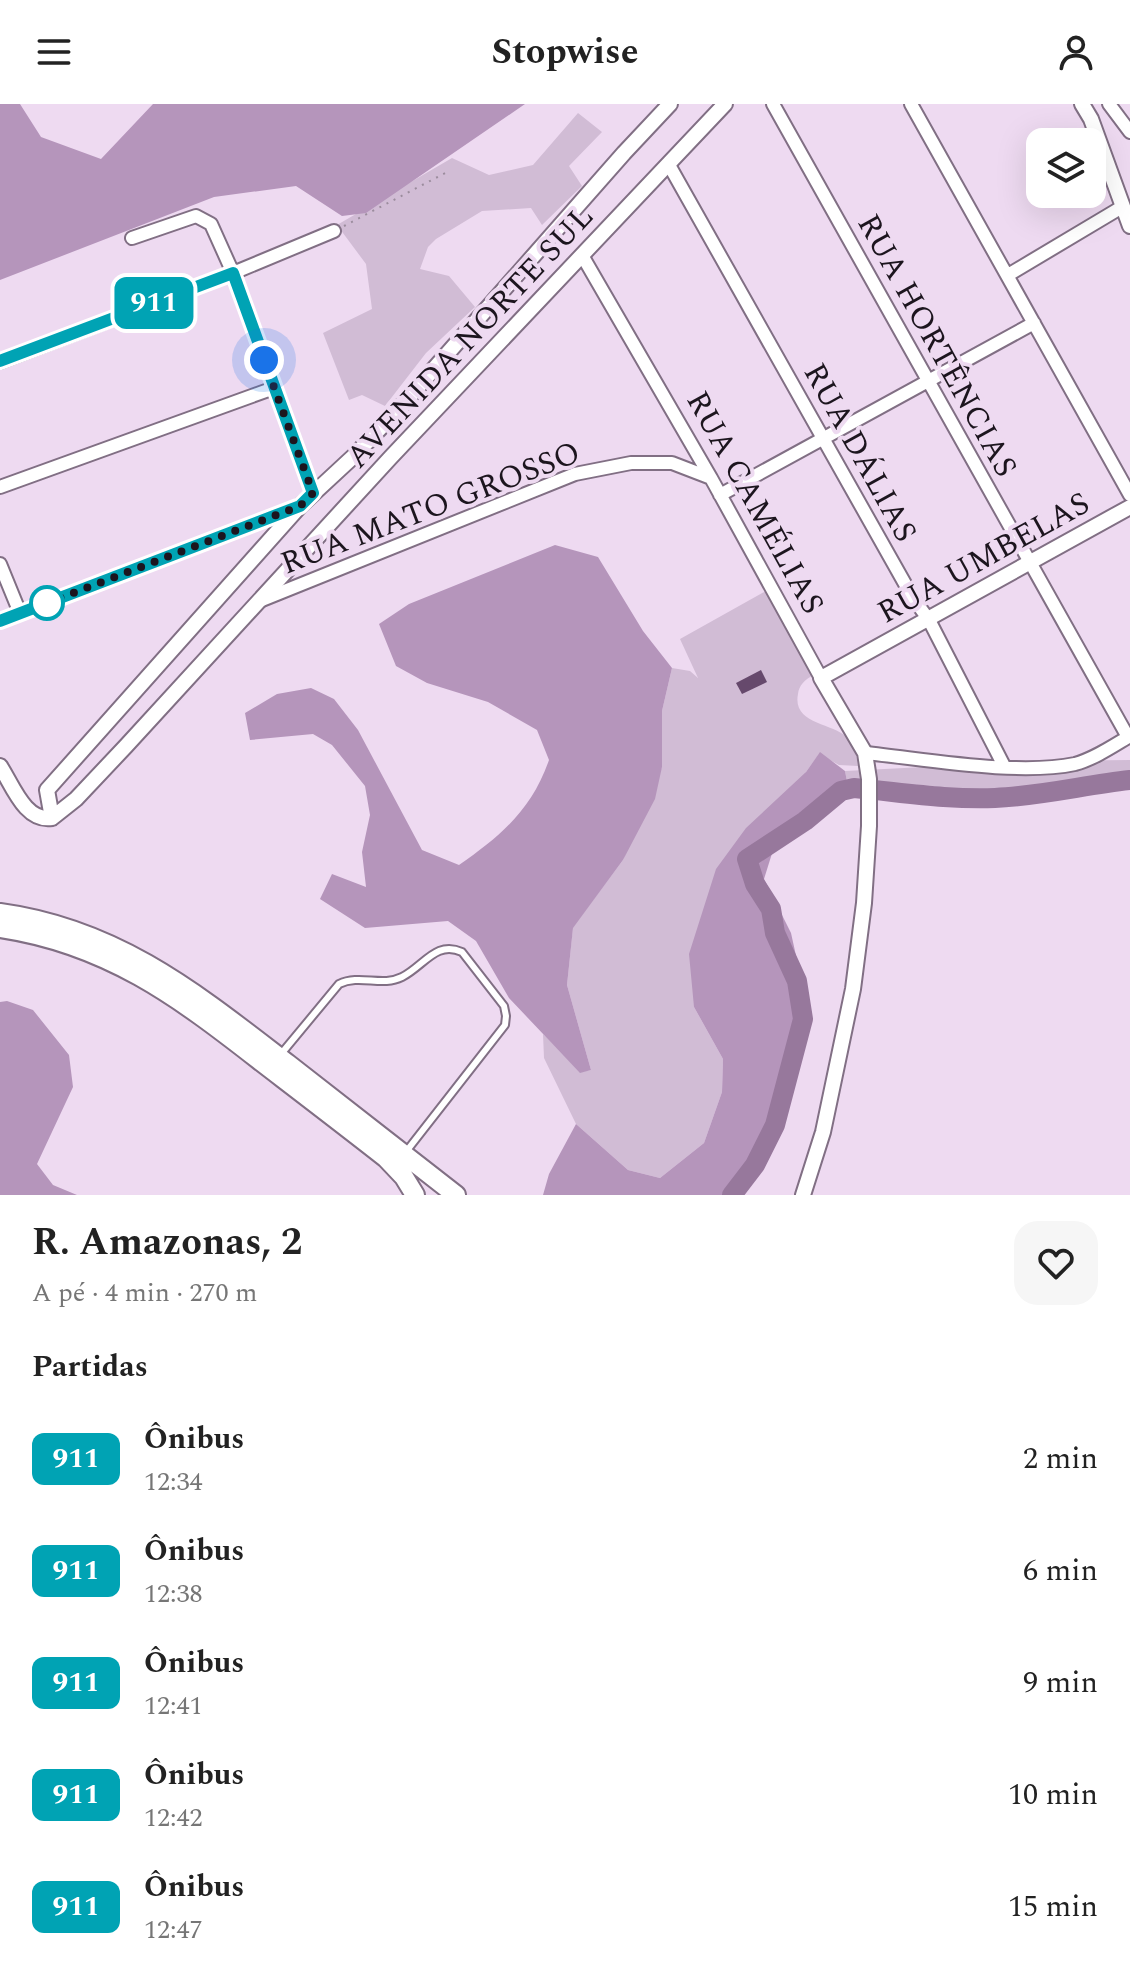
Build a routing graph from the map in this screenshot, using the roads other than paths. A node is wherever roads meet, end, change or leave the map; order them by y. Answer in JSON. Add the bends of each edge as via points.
{"nodes":[{"id":1,"x":670,"y":104,"type":"edge"},
{"id":2,"x":725,"y":104,"type":"edge"},
{"id":3,"x":773,"y":104,"type":"edge"},
{"id":4,"x":911,"y":104,"type":"edge"},
{"id":5,"x":1082,"y":104,"type":"edge"},
{"id":6,"x":1109,"y":104,"type":"edge"},
{"id":7,"x":1130,"y":132,"type":"edge"},
{"id":8,"x":669,"y":165,"type":"junction"},
{"id":9,"x":1122,"y":207,"type":"junction"},
{"id":10,"x":1130,"y":226,"type":"edge"},
{"id":11,"x":334,"y":231,"type":"road end"},
{"id":12,"x":132,"y":238,"type":"dead end"},
{"id":13,"x":583,"y":257,"type":"junction"},
{"id":14,"x":233,"y":273,"type":"junction"},
{"id":15,"x":1008,"y":275,"type":"junction"},
{"id":16,"x":1034,"y":323,"type":"junction"},
{"id":17,"x":0,"y":362,"type":"edge"},
{"id":18,"x":929,"y":380,"type":"junction"},
{"id":19,"x":274,"y":388,"type":"junction"},
{"id":20,"x":403,"y":404,"type":"junction"},
{"id":21,"x":824,"y":439,"type":"junction"},
{"id":22,"x":355,"y":455,"type":"junction"},
{"id":23,"x":391,"y":457,"type":"junction"},
{"id":24,"x":711,"y":478,"type":"junction"},
{"id":25,"x":0,"y":487,"type":"edge"},
{"id":26,"x":313,"y":493,"type":"junction"},
{"id":27,"x":357,"y":495,"type":"junction"},
{"id":28,"x":720,"y":495,"type":"junction"},
{"id":29,"x":1130,"y":495,"type":"edge"},
{"id":30,"x":300,"y":506,"type":"junction"},
{"id":31,"x":1130,"y":507,"type":"edge"},
{"id":32,"x":1031,"y":562,"type":"junction"},
{"id":33,"x":0,"y":564,"type":"edge"},
{"id":34,"x":262,"y":600,"type":"junction"},
{"id":35,"x":20,"y":613,"type":"junction"},
{"id":36,"x":929,"y":620,"type":"junction"},
{"id":37,"x":0,"y":621,"type":"edge"},
{"id":38,"x":821,"y":678,"type":"junction"},
{"id":39,"x":1129,"y":736,"type":"edge"},
{"id":40,"x":865,"y":753,"type":"junction"},
{"id":41,"x":0,"y":766,"type":"edge"},
{"id":42,"x":1004,"y":766,"type":"junction"},
{"id":43,"x":52,"y":818,"type":"junction"},
{"id":44,"x":0,"y":913,"type":"edge"},
{"id":45,"x":0,"y":928,"type":"edge"},
{"id":46,"x":278,"y":1057,"type":"junction"},
{"id":47,"x":404,"y":1155,"type":"junction"},
{"id":48,"x":415,"y":1195,"type":"edge"},
{"id":49,"x":456,"y":1195,"type":"edge"},
{"id":50,"x":803,"y":1195,"type":"edge"}],
"edges":[{"from":1,"to":20,"type":"street","name":"AVENIDA NORTE SUL"},
{"from":2,"to":8,"type":"street","name":"AVENIDA NORTE SUL"},
{"from":3,"to":18,"type":"street","name":"RUA HORTÊNCIAS"},
{"from":4,"to":15,"type":"street"},
{"from":5,"to":9,"type":"street"},
{"from":6,"to":7,"type":"street"},
{"from":8,"to":13,"type":"street","name":"AVENIDA NORTE SUL"},
{"from":8,"to":21,"type":"street","name":"RUA DÁLIAS"},
{"from":9,"to":10,"type":"street"},
{"from":9,"to":15,"type":"street"},
{"from":11,"to":14,"type":"street"},
{"from":12,"to":14,"type":"street","via":[[196,216],[204,218]]},
{"from":13,"to":23,"type":"street","name":"AVENIDA NORTE SUL"},
{"from":13,"to":24,"type":"street","name":"RUA CAMÉLIAS"},
{"from":14,"to":17,"type":"street"},
{"from":14,"to":19,"type":"street"},
{"from":15,"to":16,"type":"street"},
{"from":16,"to":18,"type":"street"},
{"from":16,"to":29,"type":"street"},
{"from":18,"to":21,"type":"street"},
{"from":18,"to":32,"type":"street","name":"RUA HORTÊNCIAS"},
{"from":19,"to":25,"type":"street"},
{"from":19,"to":26,"type":"street"},
{"from":20,"to":22,"type":"street","name":"AVENIDA NORTE SUL"},
{"from":20,"to":23,"type":"street","via":[[380,440]]},
{"from":21,"to":28,"type":"street"},
{"from":21,"to":36,"type":"street","name":"RUA DÁLIAS"},
{"from":22,"to":26,"type":"street","name":"AVENIDA NORTE SUL"},
{"from":22,"to":27,"type":"street","via":[[367,456],[374,468]]},
{"from":23,"to":27,"type":"street","name":"AVENIDA NORTE SUL"},
{"from":24,"to":28,"type":"street","name":"RUA CAMÉLIAS"},
{"from":24,"to":34,"type":"street","name":"RUA MATO GROSSO","via":[[672,463],[631,463],[575,474]]},
{"from":26,"to":30,"type":"street","name":"AVENIDA NORTE SUL"},
{"from":27,"to":34,"type":"street","name":"AVENIDA NORTE SUL"},
{"from":28,"to":38,"type":"street","name":"RUA CAMÉLIAS"},
{"from":30,"to":35,"type":"street"},
{"from":30,"to":43,"type":"street","name":"AVENIDA NORTE SUL","via":[[47,790]]},
{"from":31,"to":32,"type":"street","name":"RUA UMBELAS"},
{"from":32,"to":36,"type":"street","name":"RUA UMBELAS"},
{"from":32,"to":39,"type":"street","name":"RUA HORTÊNCIAS"},
{"from":33,"to":35,"type":"street"},
{"from":34,"to":43,"type":"street","name":"AVENIDA NORTE SUL","via":[[86,789]]},
{"from":35,"to":37,"type":"street"},
{"from":36,"to":38,"type":"street","name":"RUA UMBELAS"},
{"from":36,"to":42,"type":"street","name":"RUA DÁLIAS"},
{"from":38,"to":40,"type":"street","name":"RUA CAMÉLIAS"},
{"from":39,"to":42,"type":"street","via":[[1077,763]]},
{"from":40,"to":42,"type":"street"},
{"from":40,"to":50,"type":"street","name":"RUA CAMÉLIAS","via":[[869,799],[864,903],[853,989],[823,1132]]},
{"from":41,"to":43,"type":"street","via":[[31,814],[41,820]]},
{"from":44,"to":46,"type":"main road","via":[[59,925],[131,954],[180,982]]},
{"from":45,"to":48,"type":"main road","via":[[89,951],[155,983],[386,1158]]},
{"from":46,"to":47,"type":"main road"},
{"from":46,"to":47,"type":"lane","via":[[339,984],[351,978],[391,980],[443,948],[462,952],[504,1006],[505,1025]]},
{"from":47,"to":49,"type":"main road"}]}
